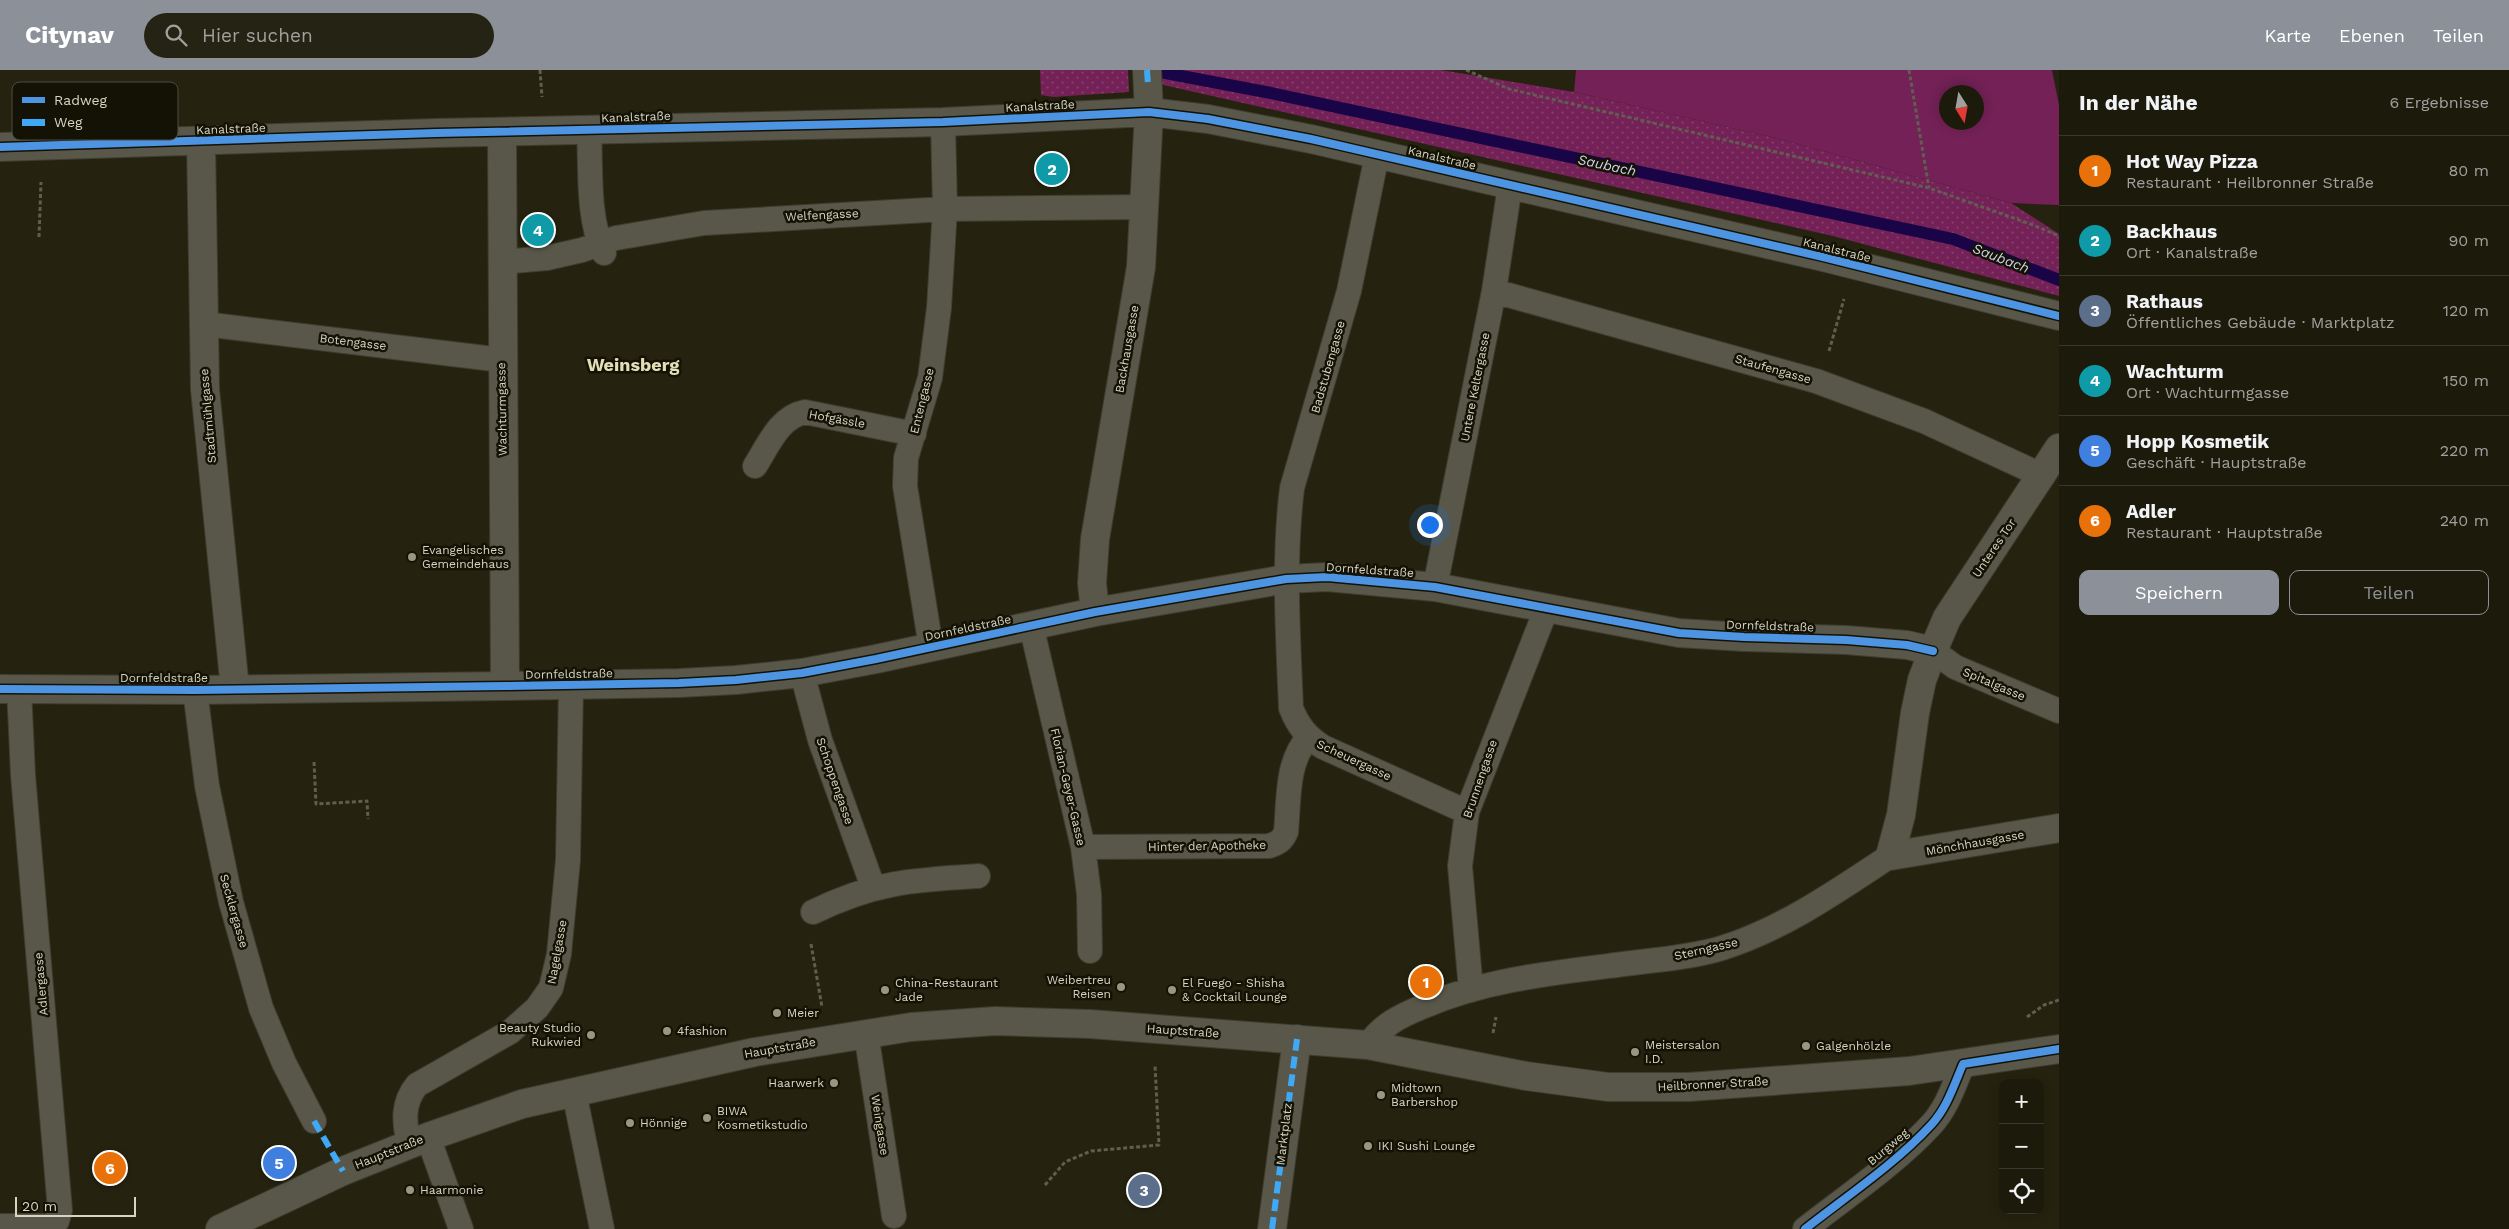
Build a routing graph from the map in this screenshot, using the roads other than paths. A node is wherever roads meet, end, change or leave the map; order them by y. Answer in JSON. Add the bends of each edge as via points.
{"nodes":[{"id":1,"x":1147,"y":77,"type":"edge"},
{"id":2,"x":1149,"y":112,"type":"junction"},
{"id":3,"x":944,"y":122,"type":"junction"},
{"id":4,"x":589,"y":130,"type":"junction"},
{"id":5,"x":502,"y":132,"type":"junction"},
{"id":6,"x":201,"y":142,"type":"junction"},
{"id":7,"x":0,"y":147,"type":"edge"},
{"id":8,"x":1377,"y":155,"type":"junction"},
{"id":9,"x":1510,"y":186,"type":"junction"},
{"id":10,"x":1145,"y":207,"type":"junction"},
{"id":11,"x":945,"y":209,"type":"junction"},
{"id":12,"x":602,"y":248,"type":"junction"},
{"id":13,"x":502,"y":262,"type":"junction"},
{"id":14,"x":1494,"y":291,"type":"junction"},
{"id":15,"x":2059,"y":316,"type":"edge"},
{"id":16,"x":204,"y":324,"type":"junction"},
{"id":17,"x":502,"y":360,"type":"junction"},
{"id":18,"x":914,"y":434,"type":"junction"},
{"id":19,"x":2059,"y":448,"type":"edge"},
{"id":20,"x":755,"y":466,"type":"dead end"},
{"id":21,"x":2043,"y":476,"type":"junction"},
{"id":22,"x":1286,"y":579,"type":"junction"},
{"id":23,"x":1435,"y":587,"type":"junction"},
{"id":24,"x":1547,"y":607,"type":"junction"},
{"id":25,"x":1095,"y":612,"type":"junction"},
{"id":26,"x":1031,"y":626,"type":"junction"},
{"id":27,"x":930,"y":647,"type":"junction"},
{"id":28,"x":1932,"y":651,"type":"junction"},
{"id":29,"x":802,"y":673,"type":"junction"},
{"id":30,"x":571,"y":685,"type":"junction"},
{"id":31,"x":505,"y":686,"type":"junction"},
{"id":32,"x":10,"y":688,"type":"edge"},
{"id":33,"x":235,"y":689,"type":"junction"},
{"id":34,"x":195,"y":690,"type":"junction"},
{"id":35,"x":2059,"y":711,"type":"edge"},
{"id":36,"x":1308,"y":738,"type":"junction"},
{"id":37,"x":1466,"y":812,"type":"junction"},
{"id":38,"x":2059,"y":828,"type":"edge"},
{"id":39,"x":1082,"y":847,"type":"junction"},
{"id":40,"x":1890,"y":856,"type":"junction"},
{"id":41,"x":978,"y":876,"type":"dead end"},
{"id":42,"x":873,"y":887,"type":"junction"},
{"id":43,"x":813,"y":912,"type":"dead end"},
{"id":44,"x":1090,"y":951,"type":"dead end"},
{"id":45,"x":1470,"y":990,"type":"junction"},
{"id":46,"x":866,"y":1034,"type":"junction"},
{"id":47,"x":1297,"y":1039,"type":"junction"},
{"id":48,"x":1368,"y":1045,"type":"junction"},
{"id":49,"x":2059,"y":1050,"type":"edge"},
{"id":50,"x":1963,"y":1064,"type":"junction"},
{"id":51,"x":574,"y":1092,"type":"junction"},
{"id":52,"x":314,"y":1121,"type":"dead end"},
{"id":53,"x":419,"y":1141,"type":"junction"},
{"id":54,"x":894,"y":1216,"type":"dead end"},
{"id":55,"x":0,"y":1226,"type":"edge"},
{"id":56,"x":220,"y":1229,"type":"edge"},
{"id":57,"x":461,"y":1229,"type":"edge"},
{"id":58,"x":602,"y":1229,"type":"edge"},
{"id":59,"x":1272,"y":1229,"type":"edge"},
{"id":60,"x":1805,"y":1229,"type":"edge"}],
"edges":[{"from":1,"to":2,"type":"street","name":"Backhausgasse"},
{"from":2,"to":3,"type":"street","name":"Kanalstraße"},
{"from":2,"to":8,"type":"street","name":"Kanalstraße","via":[[1208,119]]},
{"from":2,"to":10,"type":"street","name":"Backhausgasse"},
{"from":3,"to":4,"type":"street","name":"Kanalstraße"},
{"from":3,"to":11,"type":"lane","name":"Entengasse"},
{"from":4,"to":5,"type":"street","name":"Kanalstraße"},
{"from":4,"to":12,"type":"lane","via":[[593,212]]},
{"from":5,"to":6,"type":"street","name":"Kanalstraße"},
{"from":5,"to":13,"type":"street","name":"Wachturmgasse"},
{"from":6,"to":7,"type":"street","name":"Kanalstraße"},
{"from":6,"to":16,"type":"street","name":"Stadtmühlgasse"},
{"from":8,"to":9,"type":"street","name":"Kanalstraße"},
{"from":8,"to":22,"type":"lane","name":"Badstubengasse","via":[[1350,291],[1292,488]]},
{"from":9,"to":14,"type":"lane","name":"Untere Keltergasse"},
{"from":9,"to":15,"type":"street","name":"Kanalstraße"},
{"from":10,"to":11,"type":"lane","name":"Welfengasse"},
{"from":10,"to":25,"type":"street","name":"Backhausgasse","via":[[1141,267],[1095,539],[1092,583]]},
{"from":11,"to":12,"type":"lane","name":"Welfengasse","via":[[704,223],[616,238]]},
{"from":11,"to":18,"type":"lane","name":"Entengasse","via":[[939,308],[930,378]]},
{"from":12,"to":13,"type":"lane","name":"Welfengasse"},
{"from":13,"to":17,"type":"street","name":"Wachturmgasse"},
{"from":14,"to":21,"type":"lane","name":"Staufengasse","via":[[1816,381],[1924,421]]},
{"from":14,"to":23,"type":"lane","name":"Untere Keltergasse"},
{"from":16,"to":17,"type":"lane","name":"Botengasse"},
{"from":16,"to":33,"type":"street","name":"Stadtmühlgasse","via":[[205,389]]},
{"from":17,"to":31,"type":"street","name":"Wachturmgasse"},
{"from":18,"to":20,"type":"lane","name":"Hofgässle","via":[[805,412],[784,421]]},
{"from":18,"to":27,"type":"lane","name":"Entengasse","via":[[906,458],[905,486]]},
{"from":19,"to":21,"type":"street","name":"Unteres Tor"},
{"from":21,"to":28,"type":"street","name":"Unteres Tor","via":[[1947,618]]},
{"from":22,"to":23,"type":"street","name":"Dornfeldstraße","via":[[1327,577]]},
{"from":22,"to":25,"type":"street","name":"Dornfeldstraße"},
{"from":22,"to":36,"type":"lane","name":"Scheuergasse","via":[[1291,708]]},
{"from":23,"to":24,"type":"street","name":"Dornfeldstraße"},
{"from":24,"to":28,"type":"street","name":"Dornfeldstraße","via":[[1679,633],[1846,640],[1906,645]]},
{"from":24,"to":37,"type":"lane","name":"Brunnengasse"},
{"from":25,"to":26,"type":"street","name":"Dornfeldstraße"},
{"from":26,"to":27,"type":"street","name":"Dornfeldstraße"},
{"from":26,"to":39,"type":"lane","name":"Florian-Geyer-Gasse"},
{"from":27,"to":29,"type":"street","name":"Dornfeldstraße"},
{"from":28,"to":35,"type":"lane","name":"Spitalgasse","via":[[1955,667]]},
{"from":28,"to":40,"type":"street","via":[[1922,680],[1901,815]]},
{"from":29,"to":30,"type":"street","name":"Dornfeldstraße","via":[[679,684]]},
{"from":29,"to":42,"type":"lane","name":"Schoppengasse","via":[[820,740]]},
{"from":30,"to":31,"type":"street","name":"Dornfeldstraße"},
{"from":30,"to":53,"type":"lane","name":"Nagelgasse","via":[[568,860],[559,954],[550,988],[537,1008],[510,1032],[417,1085],[411,1092],[406,1105],[405,1126]]},
{"from":31,"to":33,"type":"street","name":"Dornfeldstraße"},
{"from":32,"to":34,"type":"street","name":"Dornfeldstraße"},
{"from":32,"to":55,"type":"lane","name":"Adlergasse","via":[[23,775],[60,1210],[57,1221],[48,1226]]},
{"from":33,"to":34,"type":"street","name":"Dornfeldstraße"},
{"from":34,"to":52,"type":"lane","name":"Secklergasse","via":[[207,786],[231,902],[261,1008],[284,1063]]},
{"from":36,"to":37,"type":"lane","name":"Scheuergasse"},
{"from":36,"to":39,"type":"lane","name":"Hinter der Apotheke","via":[[1293,761],[1286,832],[1277,844]]},
{"from":37,"to":45,"type":"lane","name":"Brunnengasse","via":[[1460,866]]},
{"from":38,"to":40,"type":"street","name":"Mönchhausgasse"},
{"from":39,"to":44,"type":"lane","name":"Florian-Geyer-Gasse"},
{"from":40,"to":45,"type":"lane","name":"Sterngasse","via":[[1757,936],[1720,949],[1541,975]]},
{"from":41,"to":42,"type":"lane","via":[[910,880]]},
{"from":42,"to":43,"type":"lane"},
{"from":45,"to":48,"type":"lane","name":"Sterngasse","via":[[1396,1018],[1376,1032]]},
{"from":46,"to":47,"type":"street","name":"Hauptstraße","via":[[911,1027],[995,1022],[1090,1024]]},
{"from":46,"to":51,"type":"street","name":"Hauptstraße","via":[[756,1052]]},
{"from":46,"to":54,"type":"lane","name":"Weingasse"},
{"from":47,"to":48,"type":"street","name":"Hauptstraße"},
{"from":47,"to":59,"type":"street","name":"Marktplatz"},
{"from":48,"to":50,"type":"street","name":"Heilbronner Straße","via":[[1526,1076],[1608,1087],[1772,1082]]},
{"from":49,"to":50,"type":"street","name":"Heilbronner Straße"},
{"from":50,"to":60,"type":"lane","name":"Burgweg","via":[[1948,1101],[1932,1124]]},
{"from":51,"to":53,"type":"street","name":"Hauptstraße","via":[[522,1104]]},
{"from":51,"to":58,"type":"lane"},
{"from":53,"to":56,"type":"street","name":"Hauptstraße","via":[[344,1171]]},
{"from":53,"to":57,"type":"lane","name":"Nagelgasse"}]}
